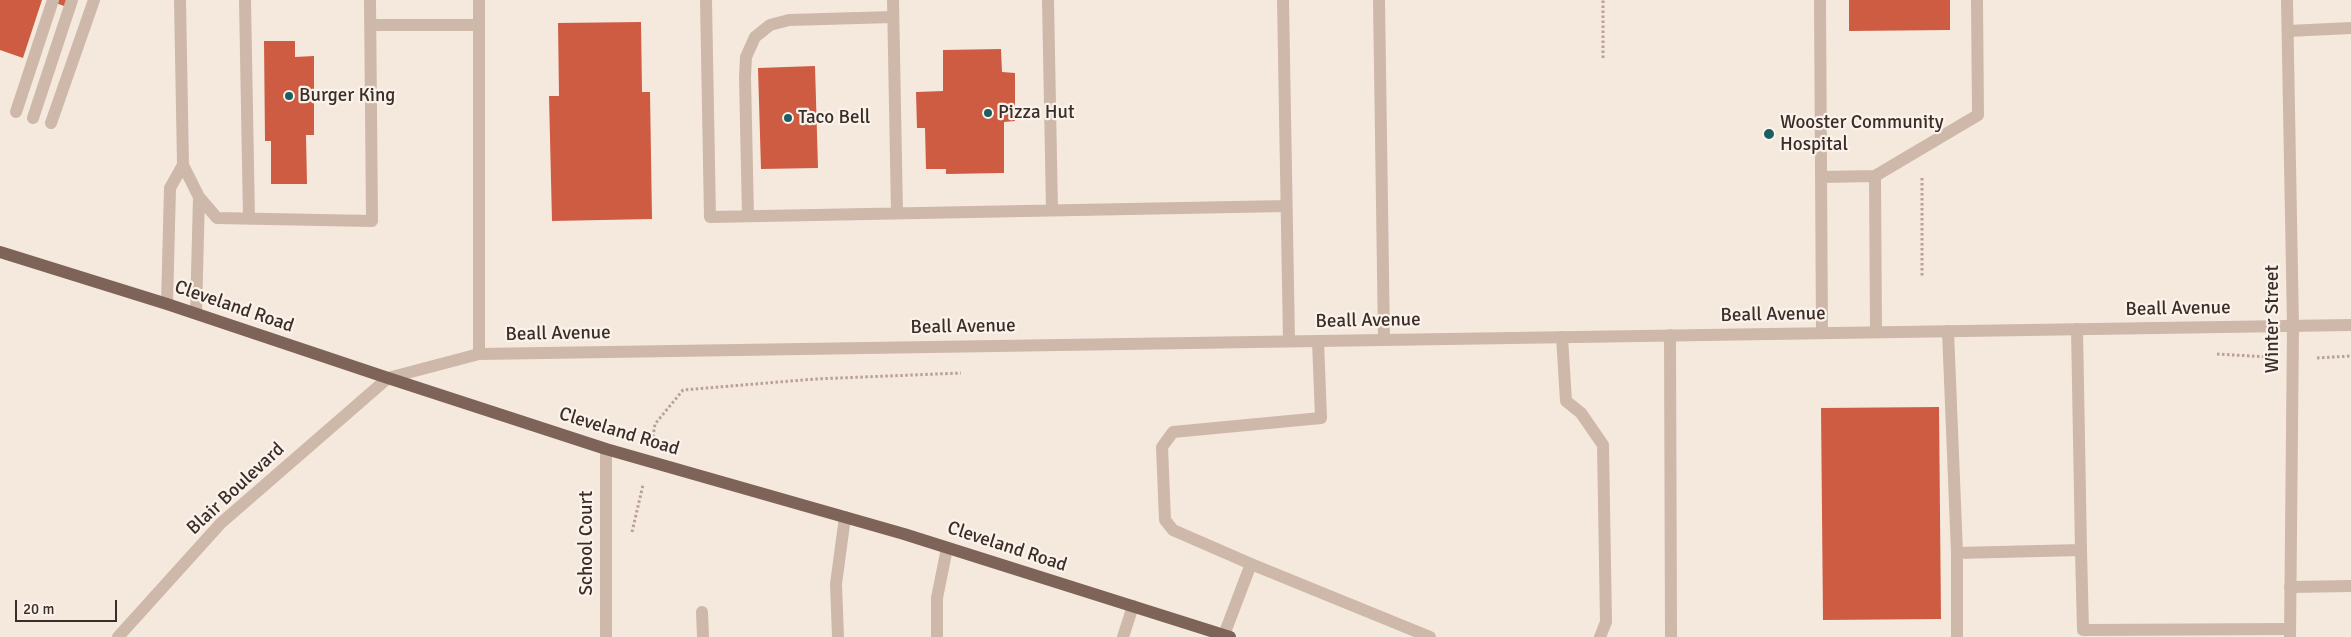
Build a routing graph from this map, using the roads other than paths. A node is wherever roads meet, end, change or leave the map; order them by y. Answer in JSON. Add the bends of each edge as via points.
{"nodes":[{"id":1,"x":53,"y":0,"type":"edge"},
{"id":2,"x":72,"y":0,"type":"edge"},
{"id":3,"x":94,"y":0,"type":"edge"},
{"id":4,"x":180,"y":0,"type":"edge"},
{"id":5,"x":245,"y":0,"type":"edge"},
{"id":6,"x":370,"y":0,"type":"edge"},
{"id":7,"x":479,"y":0,"type":"edge"},
{"id":8,"x":706,"y":0,"type":"edge"},
{"id":9,"x":893,"y":0,"type":"edge"},
{"id":10,"x":1048,"y":0,"type":"edge"},
{"id":11,"x":1283,"y":0,"type":"edge"},
{"id":12,"x":1379,"y":0,"type":"edge"},
{"id":13,"x":1820,"y":0,"type":"edge"},
{"id":14,"x":1977,"y":0,"type":"edge"},
{"id":15,"x":2287,"y":0,"type":"edge"},
{"id":16,"x":893,"y":17,"type":"junction"},
{"id":17,"x":370,"y":24,"type":"junction"},
{"id":18,"x":479,"y":25,"type":"junction"},
{"id":19,"x":2351,"y":28,"type":"edge"},
{"id":20,"x":2288,"y":31,"type":"junction"},
{"id":21,"x":16,"y":112,"type":"dead end"},
{"id":22,"x":33,"y":118,"type":"dead end"},
{"id":23,"x":51,"y":124,"type":"dead end"},
{"id":24,"x":183,"y":165,"type":"junction"},
{"id":25,"x":1876,"y":176,"type":"junction"},
{"id":26,"x":1821,"y":177,"type":"junction"},
{"id":27,"x":199,"y":198,"type":"junction"},
{"id":28,"x":1286,"y":206,"type":"junction"},
{"id":29,"x":1052,"y":210,"type":"junction"},
{"id":30,"x":897,"y":213,"type":"junction"},
{"id":31,"x":748,"y":216,"type":"junction"},
{"id":32,"x":249,"y":219,"type":"junction"},
{"id":33,"x":0,"y":252,"type":"edge"},
{"id":34,"x":167,"y":304,"type":"junction"},
{"id":35,"x":196,"y":313,"type":"junction"},
{"id":36,"x":2351,"y":325,"type":"edge"},
{"id":37,"x":2293,"y":326,"type":"junction"},
{"id":38,"x":2077,"y":329,"type":"junction"},
{"id":39,"x":1948,"y":331,"type":"junction"},
{"id":40,"x":1876,"y":332,"type":"junction"},
{"id":41,"x":1822,"y":333,"type":"junction"},
{"id":42,"x":1670,"y":335,"type":"junction"},
{"id":43,"x":1562,"y":337,"type":"junction"},
{"id":44,"x":1384,"y":340,"type":"junction"},
{"id":45,"x":1289,"y":341,"type":"junction"},
{"id":46,"x":1318,"y":341,"type":"junction"},
{"id":47,"x":479,"y":354,"type":"junction"},
{"id":48,"x":388,"y":378,"type":"junction"},
{"id":49,"x":606,"y":448,"type":"junction"},
{"id":50,"x":845,"y":517,"type":"junction"},
{"id":51,"x":947,"y":548,"type":"junction"},
{"id":52,"x":2081,"y":550,"type":"junction"},
{"id":53,"x":1957,"y":553,"type":"junction"},
{"id":54,"x":1252,"y":564,"type":"junction"},
{"id":55,"x":2351,"y":586,"type":"edge"},
{"id":56,"x":2290,"y":587,"type":"junction"},
{"id":57,"x":1133,"y":606,"type":"junction"},
{"id":58,"x":702,"y":612,"type":"dead end"},
{"id":59,"x":2290,"y":633,"type":"edge"},
{"id":60,"x":2079,"y":634,"type":"edge"},
{"id":61,"x":1227,"y":636,"type":"edge"},
{"id":62,"x":118,"y":637,"type":"edge"},
{"id":63,"x":606,"y":637,"type":"edge"},
{"id":64,"x":703,"y":637,"type":"edge"},
{"id":65,"x":838,"y":637,"type":"edge"},
{"id":66,"x":937,"y":637,"type":"edge"},
{"id":67,"x":1123,"y":637,"type":"edge"},
{"id":68,"x":1430,"y":637,"type":"edge"},
{"id":69,"x":1600,"y":637,"type":"edge"},
{"id":70,"x":1671,"y":637,"type":"edge"},
{"id":71,"x":1957,"y":637,"type":"edge"}],
"edges":[{"from":1,"to":21,"type":"street"},
{"from":2,"to":22,"type":"street"},
{"from":3,"to":23,"type":"street"},
{"from":4,"to":24,"type":"street"},
{"from":5,"to":32,"type":"street"},
{"from":6,"to":17,"type":"street"},
{"from":7,"to":18,"type":"street"},
{"from":8,"to":31,"type":"street","via":[[710,217]]},
{"from":9,"to":16,"type":"street"},
{"from":10,"to":29,"type":"street"},
{"from":11,"to":28,"type":"street"},
{"from":12,"to":44,"type":"street"},
{"from":13,"to":26,"type":"street"},
{"from":14,"to":25,"type":"street","via":[[1978,115]]},
{"from":15,"to":20,"type":"street","name":"Winter Street"},
{"from":16,"to":30,"type":"street"},
{"from":16,"to":31,"type":"street","via":[[789,20],[770,25],[755,37],[746,57],[745,77]]},
{"from":17,"to":18,"type":"street"},
{"from":17,"to":32,"type":"street","via":[[372,221]]},
{"from":18,"to":47,"type":"street"},
{"from":19,"to":20,"type":"street"},
{"from":20,"to":37,"type":"street","name":"Winter Street"},
{"from":24,"to":27,"type":"street"},
{"from":24,"to":34,"type":"street","via":[[170,188]]},
{"from":25,"to":26,"type":"street"},
{"from":25,"to":40,"type":"street"},
{"from":26,"to":41,"type":"street"},
{"from":27,"to":32,"type":"street","via":[[217,218]]},
{"from":27,"to":35,"type":"street"},
{"from":28,"to":29,"type":"street"},
{"from":28,"to":45,"type":"street"},
{"from":29,"to":30,"type":"street"},
{"from":30,"to":31,"type":"street"},
{"from":33,"to":34,"type":"main road","name":"Cleveland Road"},
{"from":34,"to":35,"type":"main road","name":"Cleveland Road"},
{"from":35,"to":48,"type":"main road","name":"Cleveland Road"},
{"from":36,"to":37,"type":"street","name":"Beall Avenue"},
{"from":37,"to":38,"type":"street","name":"Beall Avenue"},
{"from":37,"to":56,"type":"street","name":"Winter Street"},
{"from":38,"to":39,"type":"street","name":"Beall Avenue"},
{"from":38,"to":52,"type":"street"},
{"from":39,"to":40,"type":"street","name":"Beall Avenue"},
{"from":39,"to":53,"type":"street"},
{"from":40,"to":41,"type":"street","name":"Beall Avenue"},
{"from":41,"to":42,"type":"street","name":"Beall Avenue"},
{"from":42,"to":43,"type":"street","name":"Beall Avenue"},
{"from":42,"to":70,"type":"street"},
{"from":43,"to":44,"type":"street","name":"Beall Avenue"},
{"from":43,"to":69,"type":"street","via":[[1566,401],[1581,413],[1604,445],[1606,622]]},
{"from":44,"to":46,"type":"street","name":"Beall Avenue"},
{"from":45,"to":46,"type":"street","name":"Beall Avenue"},
{"from":45,"to":47,"type":"street","name":"Beall Avenue"},
{"from":46,"to":54,"type":"street","via":[[1321,418],[1174,432],[1162,448],[1165,520],[1174,530]]},
{"from":47,"to":48,"type":"street","name":"Beall Avenue"},
{"from":48,"to":49,"type":"main road","name":"Cleveland Road"},
{"from":48,"to":62,"type":"street","name":"Blair Boulevard","via":[[221,523]]},
{"from":49,"to":50,"type":"main road","name":"Cleveland Road"},
{"from":49,"to":63,"type":"street","name":"School Court"},
{"from":50,"to":51,"type":"main road","name":"Cleveland Road"},
{"from":50,"to":65,"type":"street","via":[[836,584]]},
{"from":51,"to":57,"type":"main road","name":"Cleveland Road"},
{"from":51,"to":66,"type":"street","via":[[937,598]]},
{"from":52,"to":53,"type":"street"},
{"from":52,"to":60,"type":"street"},
{"from":53,"to":71,"type":"street"},
{"from":54,"to":61,"type":"street"},
{"from":54,"to":68,"type":"street"},
{"from":55,"to":56,"type":"street"},
{"from":56,"to":59,"type":"street","name":"Winter Street"},
{"from":57,"to":61,"type":"main road","name":"Cleveland Road"},
{"from":57,"to":67,"type":"street"},
{"from":58,"to":64,"type":"street"},
{"from":59,"to":60,"type":"street"}]}
